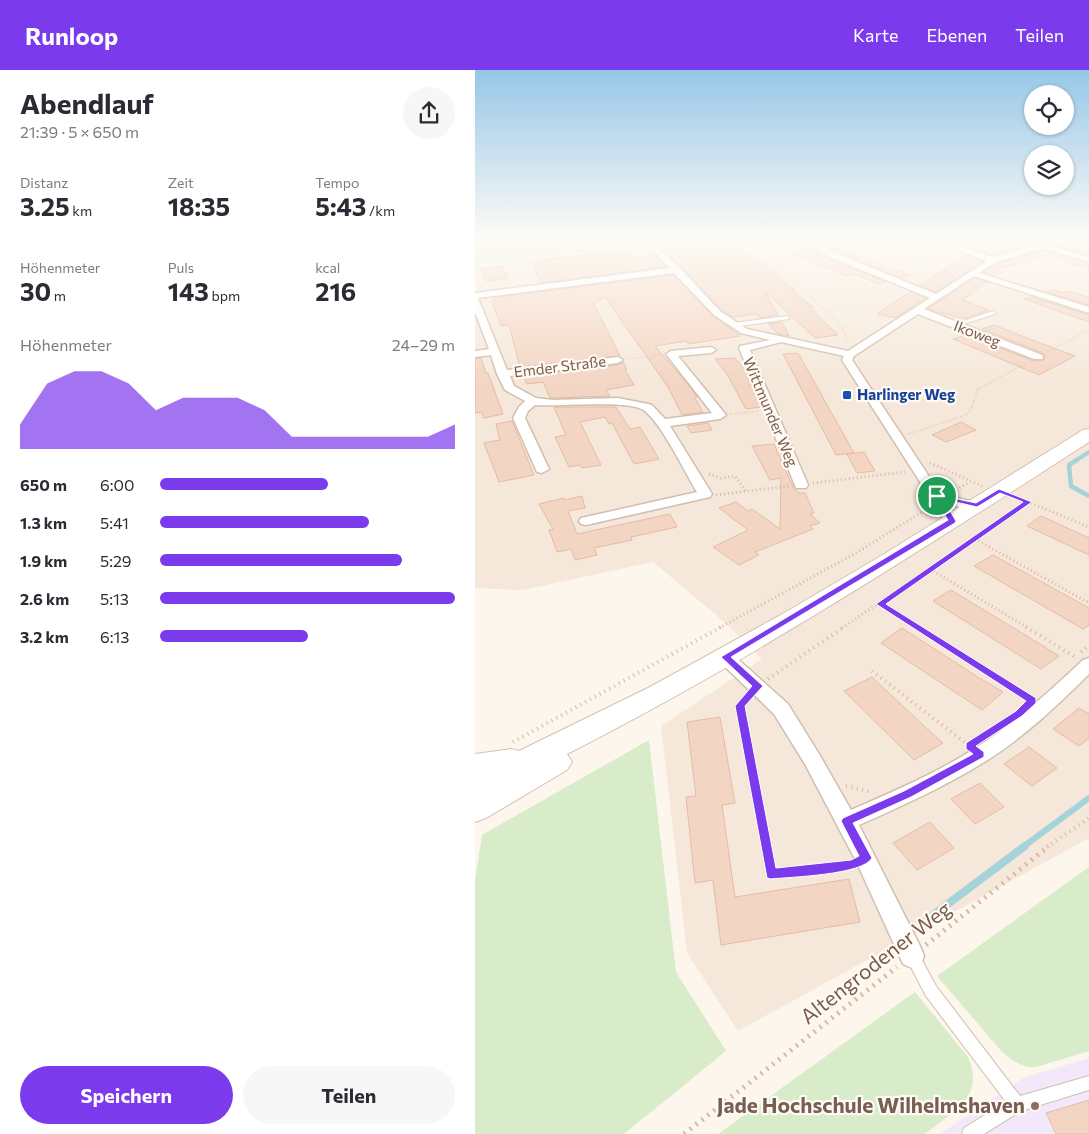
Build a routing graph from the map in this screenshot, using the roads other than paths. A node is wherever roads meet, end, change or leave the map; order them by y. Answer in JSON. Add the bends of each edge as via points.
{"nodes":[{"id":1,"x":564,"y":286,"type":"edge"},
{"id":2,"x":692,"y":286,"type":"edge"},
{"id":3,"x":909,"y":286,"type":"edge"},
{"id":4,"x":953,"y":286,"type":"edge"},
{"id":5,"x":1014,"y":286,"type":"edge"},
{"id":6,"x":937,"y":297,"type":"junction"},
{"id":7,"x":475,"y":298,"type":"edge"},
{"id":8,"x":917,"y":310,"type":"junction"},
{"id":9,"x":1089,"y":310,"type":"edge"},
{"id":10,"x":993,"y":313,"type":"dead end"},
{"id":11,"x":787,"y":318,"type":"dead end"},
{"id":12,"x":734,"y":325,"type":"junction"},
{"id":13,"x":955,"y":325,"type":"junction"},
{"id":14,"x":782,"y":340,"type":"junction"},
{"id":15,"x":475,"y":349,"type":"edge"},
{"id":16,"x":494,"y":349,"type":"junction"},
{"id":17,"x":850,"y":349,"type":"junction"},
{"id":18,"x":711,"y":350,"type":"dead end"},
{"id":19,"x":475,"y":354,"type":"edge"},
{"id":20,"x":1038,"y":357,"type":"road end"},
{"id":21,"x":618,"y":360,"type":"road end"},
{"id":22,"x":503,"y":374,"type":"junction"},
{"id":23,"x":533,"y":400,"type":"junction"},
{"id":24,"x":662,"y":423,"type":"junction"},
{"id":25,"x":1089,"y":434,"type":"edge"},
{"id":26,"x":542,"y":469,"type":"dead end"},
{"id":27,"x":801,"y":485,"type":"dead end"},
{"id":28,"x":937,"y":496,"type":"junction"},
{"id":29,"x":977,"y":505,"type":"junction"},
{"id":30,"x":586,"y":521,"type":"dead end"},
{"id":31,"x":952,"y":521,"type":"junction"},
{"id":32,"x":725,"y":657,"type":"junction"},
{"id":33,"x":1081,"y":662,"type":"edge"},
{"id":34,"x":684,"y":681,"type":"junction"},
{"id":35,"x":537,"y":755,"type":"junction"},
{"id":36,"x":475,"y":766,"type":"edge"},
{"id":37,"x":475,"y":786,"type":"edge"},
{"id":38,"x":475,"y":808,"type":"edge"},
{"id":39,"x":847,"y":821,"type":"junction"},
{"id":40,"x":912,"y":956,"type":"joint"},
{"id":41,"x":1089,"y":1083,"type":"edge"},
{"id":42,"x":1017,"y":1104,"type":"junction"},
{"id":43,"x":970,"y":1134,"type":"edge"}],
"edges":[{"from":1,"to":7,"type":"street"},
{"from":2,"to":12,"type":"street","via":[[717,313]]},
{"from":3,"to":6,"type":"street"},
{"from":4,"to":6,"type":"street"},
{"from":5,"to":9,"type":"street"},
{"from":6,"to":8,"type":"street"},
{"from":7,"to":16,"type":"street","name":"Emder Straße"},
{"from":8,"to":13,"type":"street","name":"Ikoweg"},
{"from":8,"to":17,"type":"street"},
{"from":10,"to":13,"type":"lane"},
{"from":11,"to":12,"type":"lane"},
{"from":12,"to":14,"type":"street","via":[[744,331]]},
{"from":13,"to":20,"type":"street","name":"Ikoweg"},
{"from":14,"to":17,"type":"street"},
{"from":14,"to":27,"type":"street","name":"Wittmunder Weg","via":[[744,348]]},
{"from":15,"to":16,"type":"street"},
{"from":16,"to":19,"type":"street","name":"Emder Straße"},
{"from":16,"to":22,"type":"street","name":"Emder Straße"},
{"from":17,"to":28,"type":"street","via":[[847,360]]},
{"from":18,"to":24,"type":"street","via":[[671,354],[720,414]]},
{"from":21,"to":22,"type":"street","name":"Emder Straße"},
{"from":22,"to":23,"type":"street","name":"Emder Straße","via":[[509,388]]},
{"from":23,"to":24,"type":"street","name":"Emder Straße","via":[[636,403],[649,407]]},
{"from":23,"to":26,"type":"street","name":"Emder Straße","via":[[519,418]]},
{"from":24,"to":30,"type":"street","name":"Emder Straße","via":[[705,494]]},
{"from":25,"to":29,"type":"street"},
{"from":28,"to":29,"type":"street"},
{"from":28,"to":31,"type":"street"},
{"from":29,"to":31,"type":"street"},
{"from":31,"to":32,"type":"street"},
{"from":32,"to":34,"type":"street"},
{"from":32,"to":39,"type":"street","via":[[768,682]]},
{"from":33,"to":39,"type":"street","via":[[1043,707],[972,748],[908,794]]},
{"from":34,"to":35,"type":"street"},
{"from":34,"to":38,"type":"street","via":[[657,705]]},
{"from":35,"to":36,"type":"street"},
{"from":35,"to":37,"type":"street"},
{"from":39,"to":40,"type":"street"},
{"from":40,"to":42,"type":"lane","via":[[931,991]]},
{"from":41,"to":42,"type":"lane"},
{"from":42,"to":43,"type":"lane"}]}
